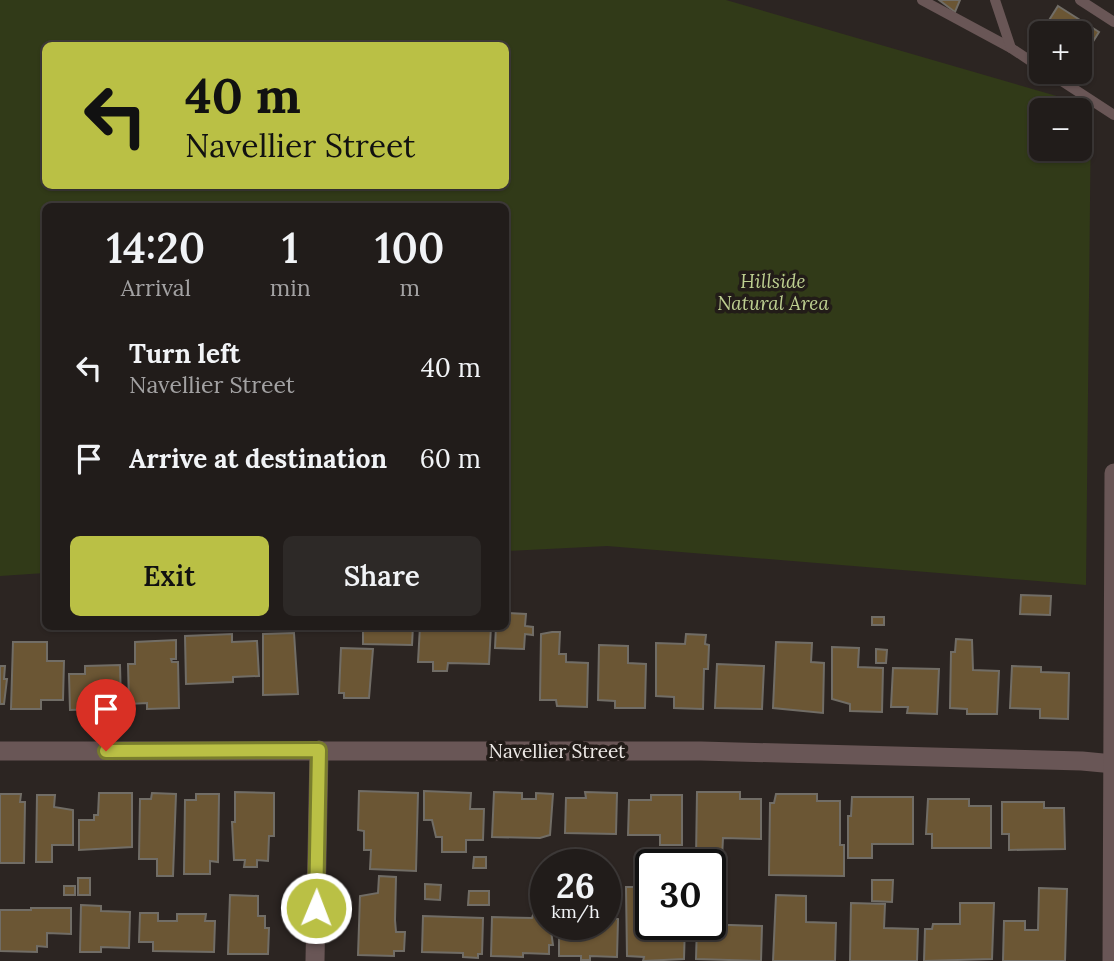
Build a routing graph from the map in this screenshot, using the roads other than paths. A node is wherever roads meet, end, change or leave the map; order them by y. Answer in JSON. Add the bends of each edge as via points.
{"nodes":[{"id":1,"x":922,"y":0,"type":"edge"},
{"id":2,"x":995,"y":0,"type":"edge"},
{"id":3,"x":1080,"y":0,"type":"edge"},
{"id":4,"x":1114,"y":22,"type":"edge"},
{"id":5,"x":1011,"y":48,"type":"junction"},
{"id":6,"x":1029,"y":60,"type":"edge"},
{"id":7,"x":1067,"y":84,"type":"edge"},
{"id":8,"x":1114,"y":114,"type":"edge"},
{"id":9,"x":1114,"y":473,"type":"edge"},
{"id":10,"x":319,"y":750,"type":"junction"},
{"id":11,"x":0,"y":751,"type":"edge"},
{"id":12,"x":1113,"y":764,"type":"edge"},
{"id":13,"x":316,"y":961,"type":"edge"},
{"id":14,"x":1112,"y":961,"type":"edge"}],
"edges":[{"from":1,"to":5,"type":"lane"},
{"from":2,"to":5,"type":"lane"},
{"from":3,"to":4,"type":"lane"},
{"from":5,"to":6,"type":"lane"},
{"from":7,"to":8,"type":"lane"},
{"from":9,"to":12,"type":"street"},
{"from":10,"to":11,"type":"street","name":"Navellier Street"},
{"from":10,"to":12,"type":"street","name":"Navellier Street","via":[[701,751]]},
{"from":10,"to":13,"type":"street"},
{"from":12,"to":14,"type":"street"}]}
